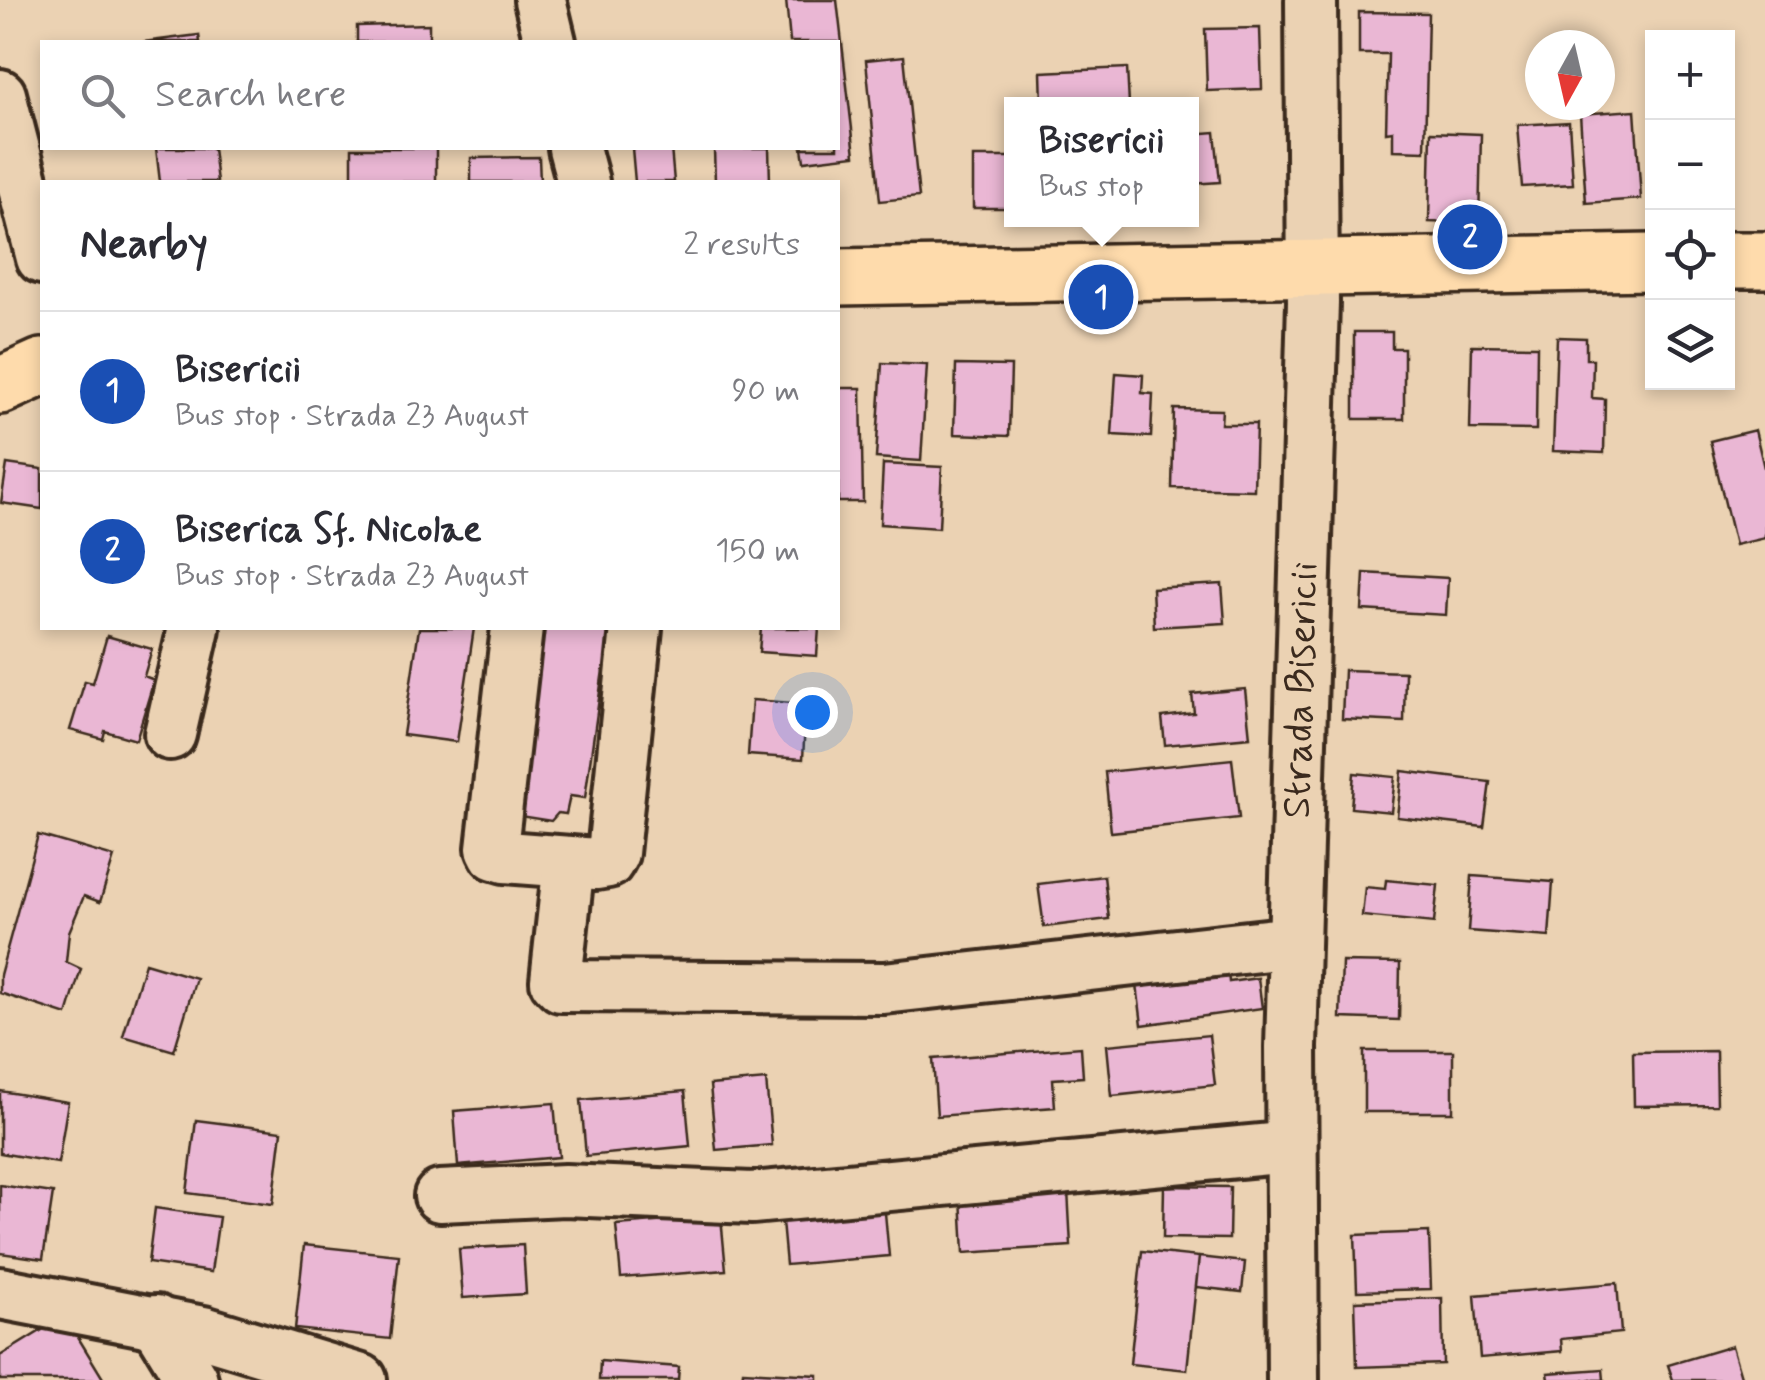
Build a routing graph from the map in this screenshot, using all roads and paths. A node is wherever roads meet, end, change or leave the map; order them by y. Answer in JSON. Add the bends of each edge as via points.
{"nodes":[{"id":1,"x":540,"y":0,"type":"edge"},
{"id":2,"x":1312,"y":0,"type":"edge"},
{"id":3,"x":550,"y":40,"type":"edge"},
{"id":4,"x":0,"y":95,"type":"edge"},
{"id":5,"x":575,"y":150,"type":"edge"},
{"id":6,"x":582,"y":180,"type":"edge"},
{"id":7,"x":40,"y":250,"type":"edge"},
{"id":8,"x":1735,"y":260,"type":"edge"},
{"id":9,"x":1765,"y":260,"type":"edge"},
{"id":10,"x":1645,"y":262,"type":"edge"},
{"id":11,"x":1313,"y":268,"type":"junction"},
{"id":12,"x":840,"y":277,"type":"edge"},
{"id":13,"x":40,"y":368,"type":"edge"},
{"id":14,"x":0,"y":386,"type":"edge"},
{"id":15,"x":194,"y":630,"type":"edge"},
{"id":16,"x":517,"y":630,"type":"edge"},
{"id":17,"x":636,"y":630,"type":"edge"},
{"id":18,"x":170,"y":734,"type":"dead end"},
{"id":19,"x":569,"y":862,"type":"junction"},
{"id":20,"x":1294,"y":942,"type":"junction"},
{"id":21,"x":1291,"y":1148,"type":"junction"},
{"id":22,"x":440,"y":1196,"type":"dead end"},
{"id":23,"x":0,"y":1293,"type":"edge"},
{"id":24,"x":156,"y":1322,"type":"junction"},
{"id":25,"x":192,"y":1380,"type":"edge"},
{"id":26,"x":361,"y":1380,"type":"edge"},
{"id":27,"x":1293,"y":1380,"type":"edge"}],
"edges":[{"from":1,"to":3,"type":"street"},
{"from":2,"to":11,"type":"street","name":"Strada Bisericii"},
{"from":4,"to":7,"type":"street"},
{"from":5,"to":6,"type":"street"},
{"from":8,"to":9,"type":"main road"},
{"from":10,"to":11,"type":"main road"},
{"from":11,"to":12,"type":"main road"},
{"from":11,"to":20,"type":"street","name":"Strada Bisericii"},
{"from":13,"to":14,"type":"main road"},
{"from":15,"to":18,"type":"street"},
{"from":16,"to":19,"type":"street","via":[[492,848],[504,857]]},
{"from":17,"to":19,"type":"street","via":[[612,853],[608,862]]},
{"from":19,"to":20,"type":"street","via":[[556,981],[561,986],[884,988]]},
{"from":20,"to":21,"type":"street","name":"Strada Bisericii"},
{"from":21,"to":22,"type":"street","via":[[752,1198],[565,1190]]},
{"from":21,"to":27,"type":"street","name":"Strada Bisericii"},
{"from":23,"to":24,"type":"street"},
{"from":24,"to":25,"type":"street"},
{"from":24,"to":26,"type":"street"}]}
